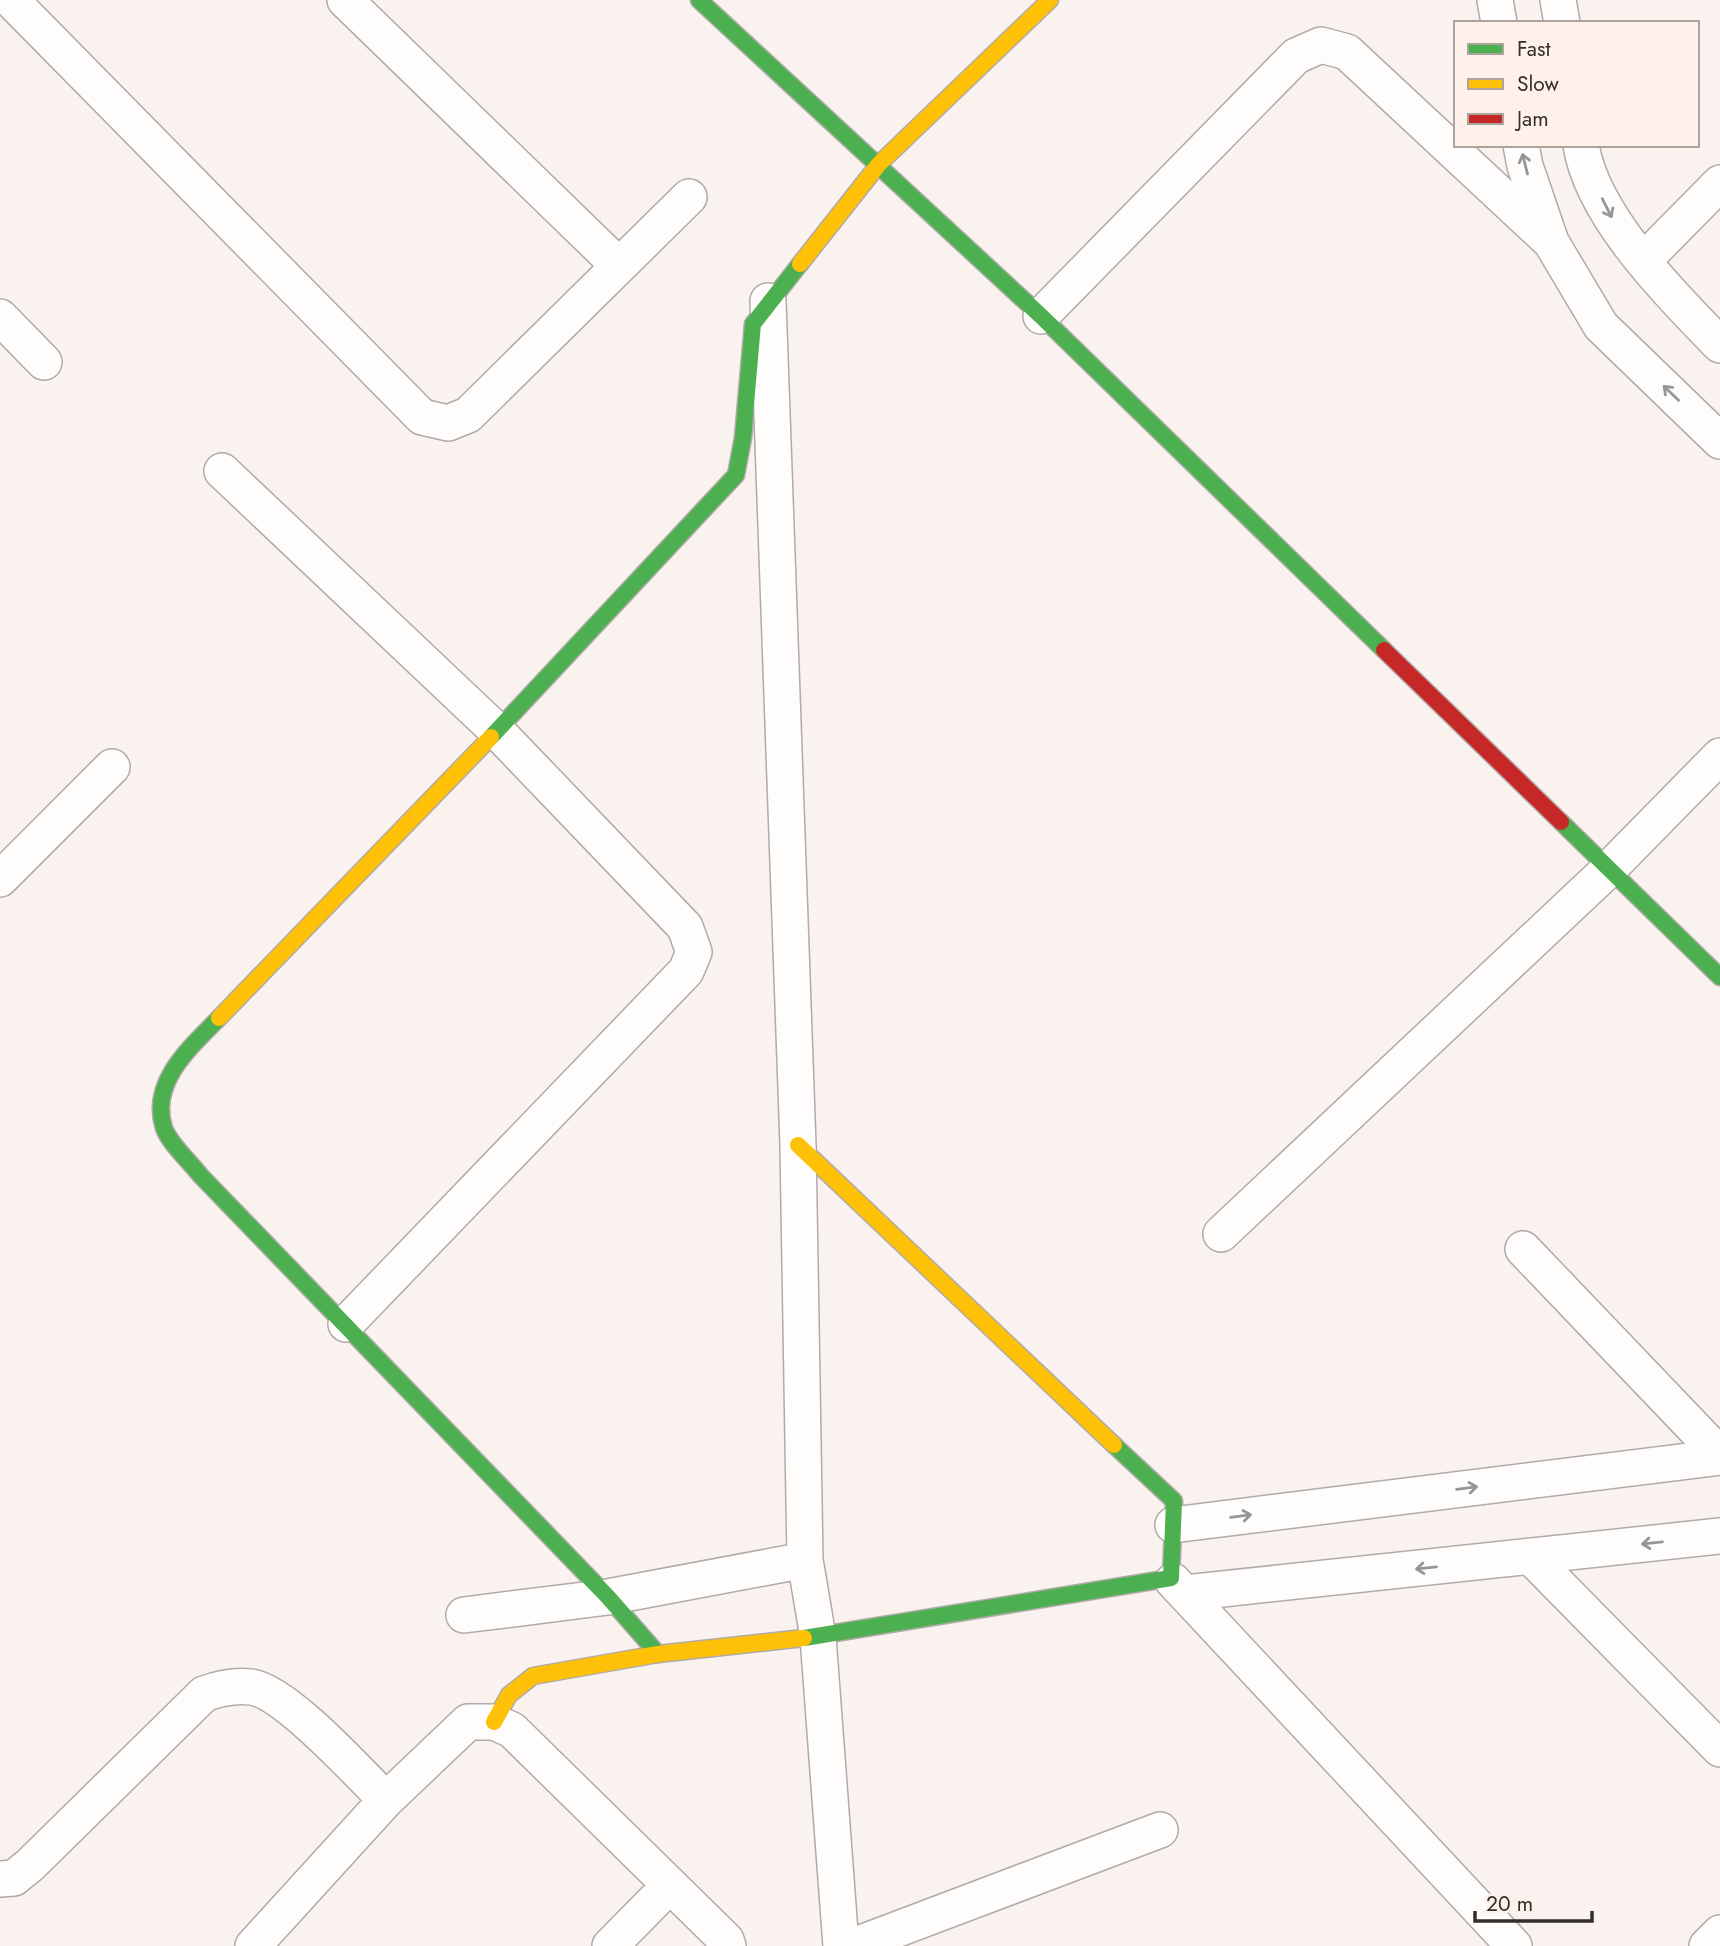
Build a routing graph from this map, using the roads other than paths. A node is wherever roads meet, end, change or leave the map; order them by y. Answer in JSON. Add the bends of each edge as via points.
{"nodes":[{"id":1,"x":12,"y":0,"type":"edge"},
{"id":2,"x":345,"y":0,"type":"edge"},
{"id":3,"x":699,"y":0,"type":"edge"},
{"id":4,"x":1050,"y":0,"type":"edge"},
{"id":5,"x":1495,"y":0,"type":"edge"},
{"id":6,"x":1558,"y":0,"type":"edge"},
{"id":7,"x":1499,"y":21,"type":"edge"},
{"id":8,"x":1562,"y":21,"type":"edge"},
{"id":9,"x":1521,"y":147,"type":"edge"},
{"id":10,"x":1581,"y":147,"type":"edge"},
{"id":11,"x":879,"y":164,"type":"junction"},
{"id":12,"x":1720,"y":183,"type":"edge"},
{"id":13,"x":689,"y":197,"type":"dead end"},
{"id":14,"x":1551,"y":242,"type":"junction"},
{"id":15,"x":1643,"y":261,"type":"junction"},
{"id":16,"x":619,"y":266,"type":"junction"},
{"id":17,"x":768,"y":301,"type":"junction"},
{"id":18,"x":1041,"y":316,"type":"junction"},
{"id":19,"x":0,"y":317,"type":"edge"},
{"id":20,"x":1720,"y":345,"type":"edge"},
{"id":21,"x":44,"y":362,"type":"dead end"},
{"id":22,"x":1720,"y":441,"type":"edge"},
{"id":23,"x":222,"y":471,"type":"dead end"},
{"id":24,"x":497,"y":732,"type":"junction"},
{"id":25,"x":1720,"y":757,"type":"edge"},
{"id":26,"x":112,"y":767,"type":"dead end"},
{"id":27,"x":1609,"y":869,"type":"junction"},
{"id":28,"x":0,"y":879,"type":"edge"},
{"id":29,"x":1720,"y":977,"type":"edge"},
{"id":30,"x":798,"y":1145,"type":"junction"},
{"id":31,"x":1221,"y":1234,"type":"dead end"},
{"id":32,"x":1523,"y":1249,"type":"dead end"},
{"id":33,"x":346,"y":1324,"type":"junction"},
{"id":34,"x":1720,"y":1456,"type":"edge"},
{"id":35,"x":1173,"y":1525,"type":"junction"},
{"id":36,"x":1720,"y":1536,"type":"edge"},
{"id":37,"x":1530,"y":1556,"type":"junction"},
{"id":38,"x":805,"y":1560,"type":"junction"},
{"id":39,"x":1178,"y":1586,"type":"junction"},
{"id":40,"x":608,"y":1597,"type":"junction"},
{"id":41,"x":464,"y":1615,"type":"dead end"},
{"id":42,"x":818,"y":1637,"type":"junction"},
{"id":43,"x":658,"y":1654,"type":"junction"},
{"id":44,"x":494,"y":1722,"type":"junction"},
{"id":45,"x":1720,"y":1749,"type":"edge"},
{"id":46,"x":386,"y":1800,"type":"junction"},
{"id":47,"x":1160,"y":1830,"type":"dead end"},
{"id":48,"x":0,"y":1879,"type":"edge"},
{"id":49,"x":670,"y":1885,"type":"junction"},
{"id":50,"x":1720,"y":1933,"type":"edge"},
{"id":51,"x":253,"y":1946,"type":"edge"},
{"id":52,"x":610,"y":1946,"type":"edge"},
{"id":53,"x":728,"y":1946,"type":"edge"},
{"id":54,"x":841,"y":1946,"type":"edge"},
{"id":55,"x":853,"y":1946,"type":"edge"},
{"id":56,"x":1514,"y":1946,"type":"edge"},
{"id":57,"x":1707,"y":1946,"type":"edge"}],
"edges":[{"from":1,"to":16,"type":"street","via":[[422,417],[448,423],[468,415]]},
{"from":2,"to":16,"type":"street"},
{"from":3,"to":11,"type":"street"},
{"from":4,"to":11,"type":"street"},
{"from":5,"to":7,"type":"street"},
{"from":6,"to":8,"type":"street"},
{"from":14,"to":9,"type":"street","one_way":true},
{"from":10,"to":15,"type":"street","one_way":true,"via":[[1584,162],[1621,234]]},
{"from":11,"to":17,"type":"street"},
{"from":11,"to":18,"type":"street"},
{"from":12,"to":15,"type":"street"},
{"from":13,"to":16,"type":"street"},
{"from":14,"to":18,"type":"street","via":[[1347,52],[1321,45],[1296,56]]},
{"from":22,"to":14,"type":"street","one_way":true,"via":[[1601,326]]},
{"from":15,"to":20,"type":"street"},
{"from":17,"to":24,"type":"street","via":[[753,324],[745,442],[736,475]]},
{"from":17,"to":30,"type":"street"},
{"from":18,"to":27,"type":"street"},
{"from":19,"to":21,"type":"street"},
{"from":23,"to":24,"type":"street"},
{"from":24,"to":33,"type":"street","via":[[181,1057],[162,1090],[164,1128],[200,1175]]},
{"from":24,"to":33,"type":"street","via":[[685,927],[694,952],[685,971]]},
{"from":25,"to":27,"type":"street"},
{"from":26,"to":28,"type":"street"},
{"from":27,"to":29,"type":"street"},
{"from":27,"to":31,"type":"street"},
{"from":30,"to":35,"type":"street","via":[[1174,1501]]},
{"from":30,"to":38,"type":"street"},
{"from":32,"to":34,"type":"street"},
{"from":33,"to":40,"type":"street"},
{"from":35,"to":34,"type":"street","one_way":true},
{"from":35,"to":39,"type":"street"},
{"from":36,"to":37,"type":"street","one_way":true},
{"from":37,"to":39,"type":"street","one_way":true},
{"from":37,"to":45,"type":"street"},
{"from":38,"to":40,"type":"street"},
{"from":38,"to":42,"type":"street"},
{"from":39,"to":42,"type":"street"},
{"from":39,"to":56,"type":"street"},
{"from":40,"to":41,"type":"street"},
{"from":40,"to":43,"type":"street"},
{"from":42,"to":43,"type":"street"},
{"from":42,"to":54,"type":"street"},
{"from":43,"to":44,"type":"street","via":[[533,1676],[504,1698]]},
{"from":44,"to":46,"type":"street","via":[[468,1722]]},
{"from":44,"to":49,"type":"street","via":[[512,1730]]},
{"from":46,"to":48,"type":"street","via":[[279,1698],[253,1687],[225,1686],[204,1694],[30,1865],[14,1878]]},
{"from":46,"to":51,"type":"street"},
{"from":47,"to":55,"type":"street"},
{"from":49,"to":52,"type":"street"},
{"from":49,"to":53,"type":"street"},
{"from":50,"to":57,"type":"street"}]}
